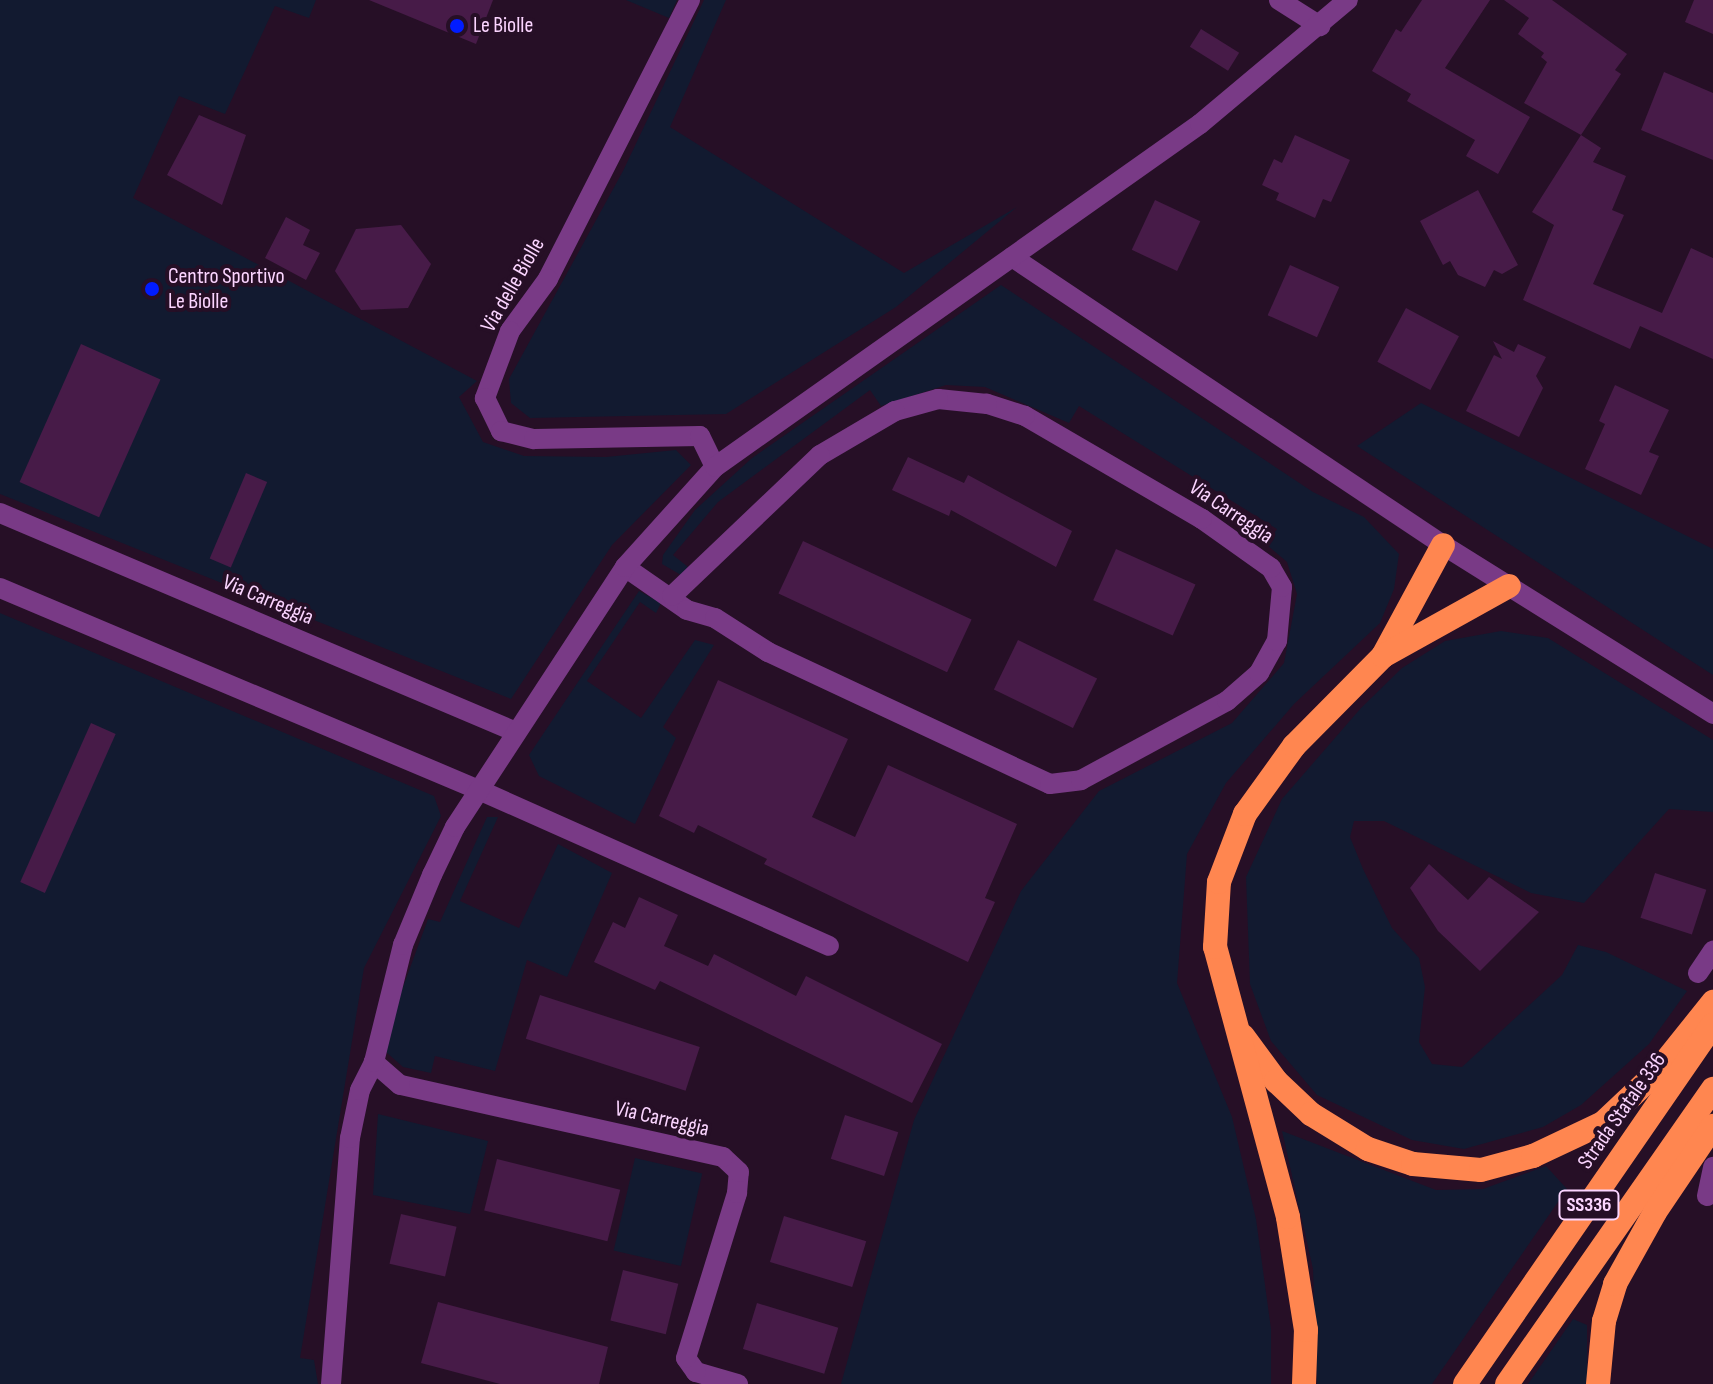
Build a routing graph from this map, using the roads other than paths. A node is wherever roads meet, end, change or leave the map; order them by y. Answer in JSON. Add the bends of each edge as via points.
{"nodes":[{"id":1,"x":690,"y":0,"type":"edge"},
{"id":2,"x":1279,"y":0,"type":"edge"},
{"id":3,"x":1348,"y":0,"type":"edge"},
{"id":4,"x":1320,"y":26,"type":"junction"},
{"id":5,"x":1012,"y":257,"type":"junction"},
{"id":6,"x":715,"y":467,"type":"junction"},
{"id":7,"x":0,"y":513,"type":"edge"},
{"id":8,"x":1443,"y":545,"type":"junction"},
{"id":9,"x":625,"y":567,"type":"junction"},
{"id":10,"x":1509,"y":586,"type":"junction"},
{"id":11,"x":0,"y":588,"type":"edge"},
{"id":12,"x":672,"y":596,"type":"junction"},
{"id":13,"x":1383,"y":656,"type":"junction"},
{"id":14,"x":1713,"y":714,"type":"edge"},
{"id":15,"x":516,"y":732,"type":"junction"},
{"id":16,"x":479,"y":790,"type":"junction"},
{"id":17,"x":829,"y":946,"type":"dead end"},
{"id":18,"x":1713,"y":951,"type":"edge"},
{"id":19,"x":1698,"y":973,"type":"dead end"},
{"id":20,"x":1713,"y":1002,"type":"edge"},
{"id":21,"x":1713,"y":1025,"type":"edge"},
{"id":22,"x":1239,"y":1031,"type":"junction"},
{"id":23,"x":374,"y":1062,"type":"junction"},
{"id":24,"x":1713,"y":1089,"type":"edge"},
{"id":25,"x":1713,"y":1126,"type":"edge"},
{"id":26,"x":1713,"y":1167,"type":"edge"},
{"id":27,"x":1707,"y":1196,"type":"dead end"},
{"id":28,"x":331,"y":1384,"type":"edge"},
{"id":29,"x":738,"y":1384,"type":"edge"},
{"id":30,"x":1304,"y":1384,"type":"edge"},
{"id":31,"x":1465,"y":1384,"type":"edge"},
{"id":32,"x":1507,"y":1384,"type":"edge"},
{"id":33,"x":1598,"y":1384,"type":"edge"}],
"edges":[{"from":1,"to":6,"type":"street","name":"Via delle Biolle","via":[[548,279],[510,331],[485,398],[501,431],[534,439],[700,436]]},
{"from":2,"to":4,"type":"street"},
{"from":3,"to":4,"type":"street"},
{"from":4,"to":5,"type":"street","via":[[1200,124]]},
{"from":5,"to":6,"type":"street"},
{"from":5,"to":8,"type":"street"},
{"from":6,"to":9,"type":"street"},
{"from":7,"to":15,"type":"street","name":"Via Carreggia"},
{"from":8,"to":10,"type":"street"},
{"from":8,"to":13,"type":"highway"},
{"from":9,"to":12,"type":"street","name":"Via Carreggia"},
{"from":9,"to":15,"type":"street"},
{"from":10,"to":13,"type":"highway"},
{"from":10,"to":14,"type":"street"},
{"from":11,"to":16,"type":"street"},
{"from":12,"to":12,"type":"street","name":"Via Carreggia","via":[[820,455],[895,411],[938,399],[987,404],[1025,416],[1202,519],[1271,568],[1282,587],[1277,641],[1259,673],[1227,701],[1081,780],[1050,784],[768,652],[715,618],[687,610]]},
{"from":13,"to":22,"type":"highway","via":[[1294,746],[1230,842],[1214,921],[1223,983]]},
{"from":15,"to":16,"type":"street"},
{"from":16,"to":17,"type":"street"},
{"from":16,"to":23,"type":"street","via":[[455,827],[403,945]]},
{"from":18,"to":19,"type":"street"},
{"from":20,"to":22,"type":"highway","via":[[1657,1072],[1603,1123],[1533,1156],[1481,1170],[1413,1164],[1368,1149],[1311,1114],[1276,1081]]},
{"from":21,"to":31,"type":"highway","name":"Strada Statale 336","number":"SS336"},
{"from":22,"to":30,"type":"highway","via":[[1288,1217],[1306,1330]]},
{"from":23,"to":28,"type":"street","via":[[360,1090],[350,1138]]},
{"from":23,"to":29,"type":"street","name":"Via Carreggia","via":[[400,1085],[723,1157],[739,1172],[737,1193],[686,1358],[696,1372]]},
{"from":24,"to":32,"type":"highway","number":"SS336"},
{"from":25,"to":33,"type":"highway","via":[[1615,1284],[1604,1321]]},
{"from":26,"to":27,"type":"street"}]}
